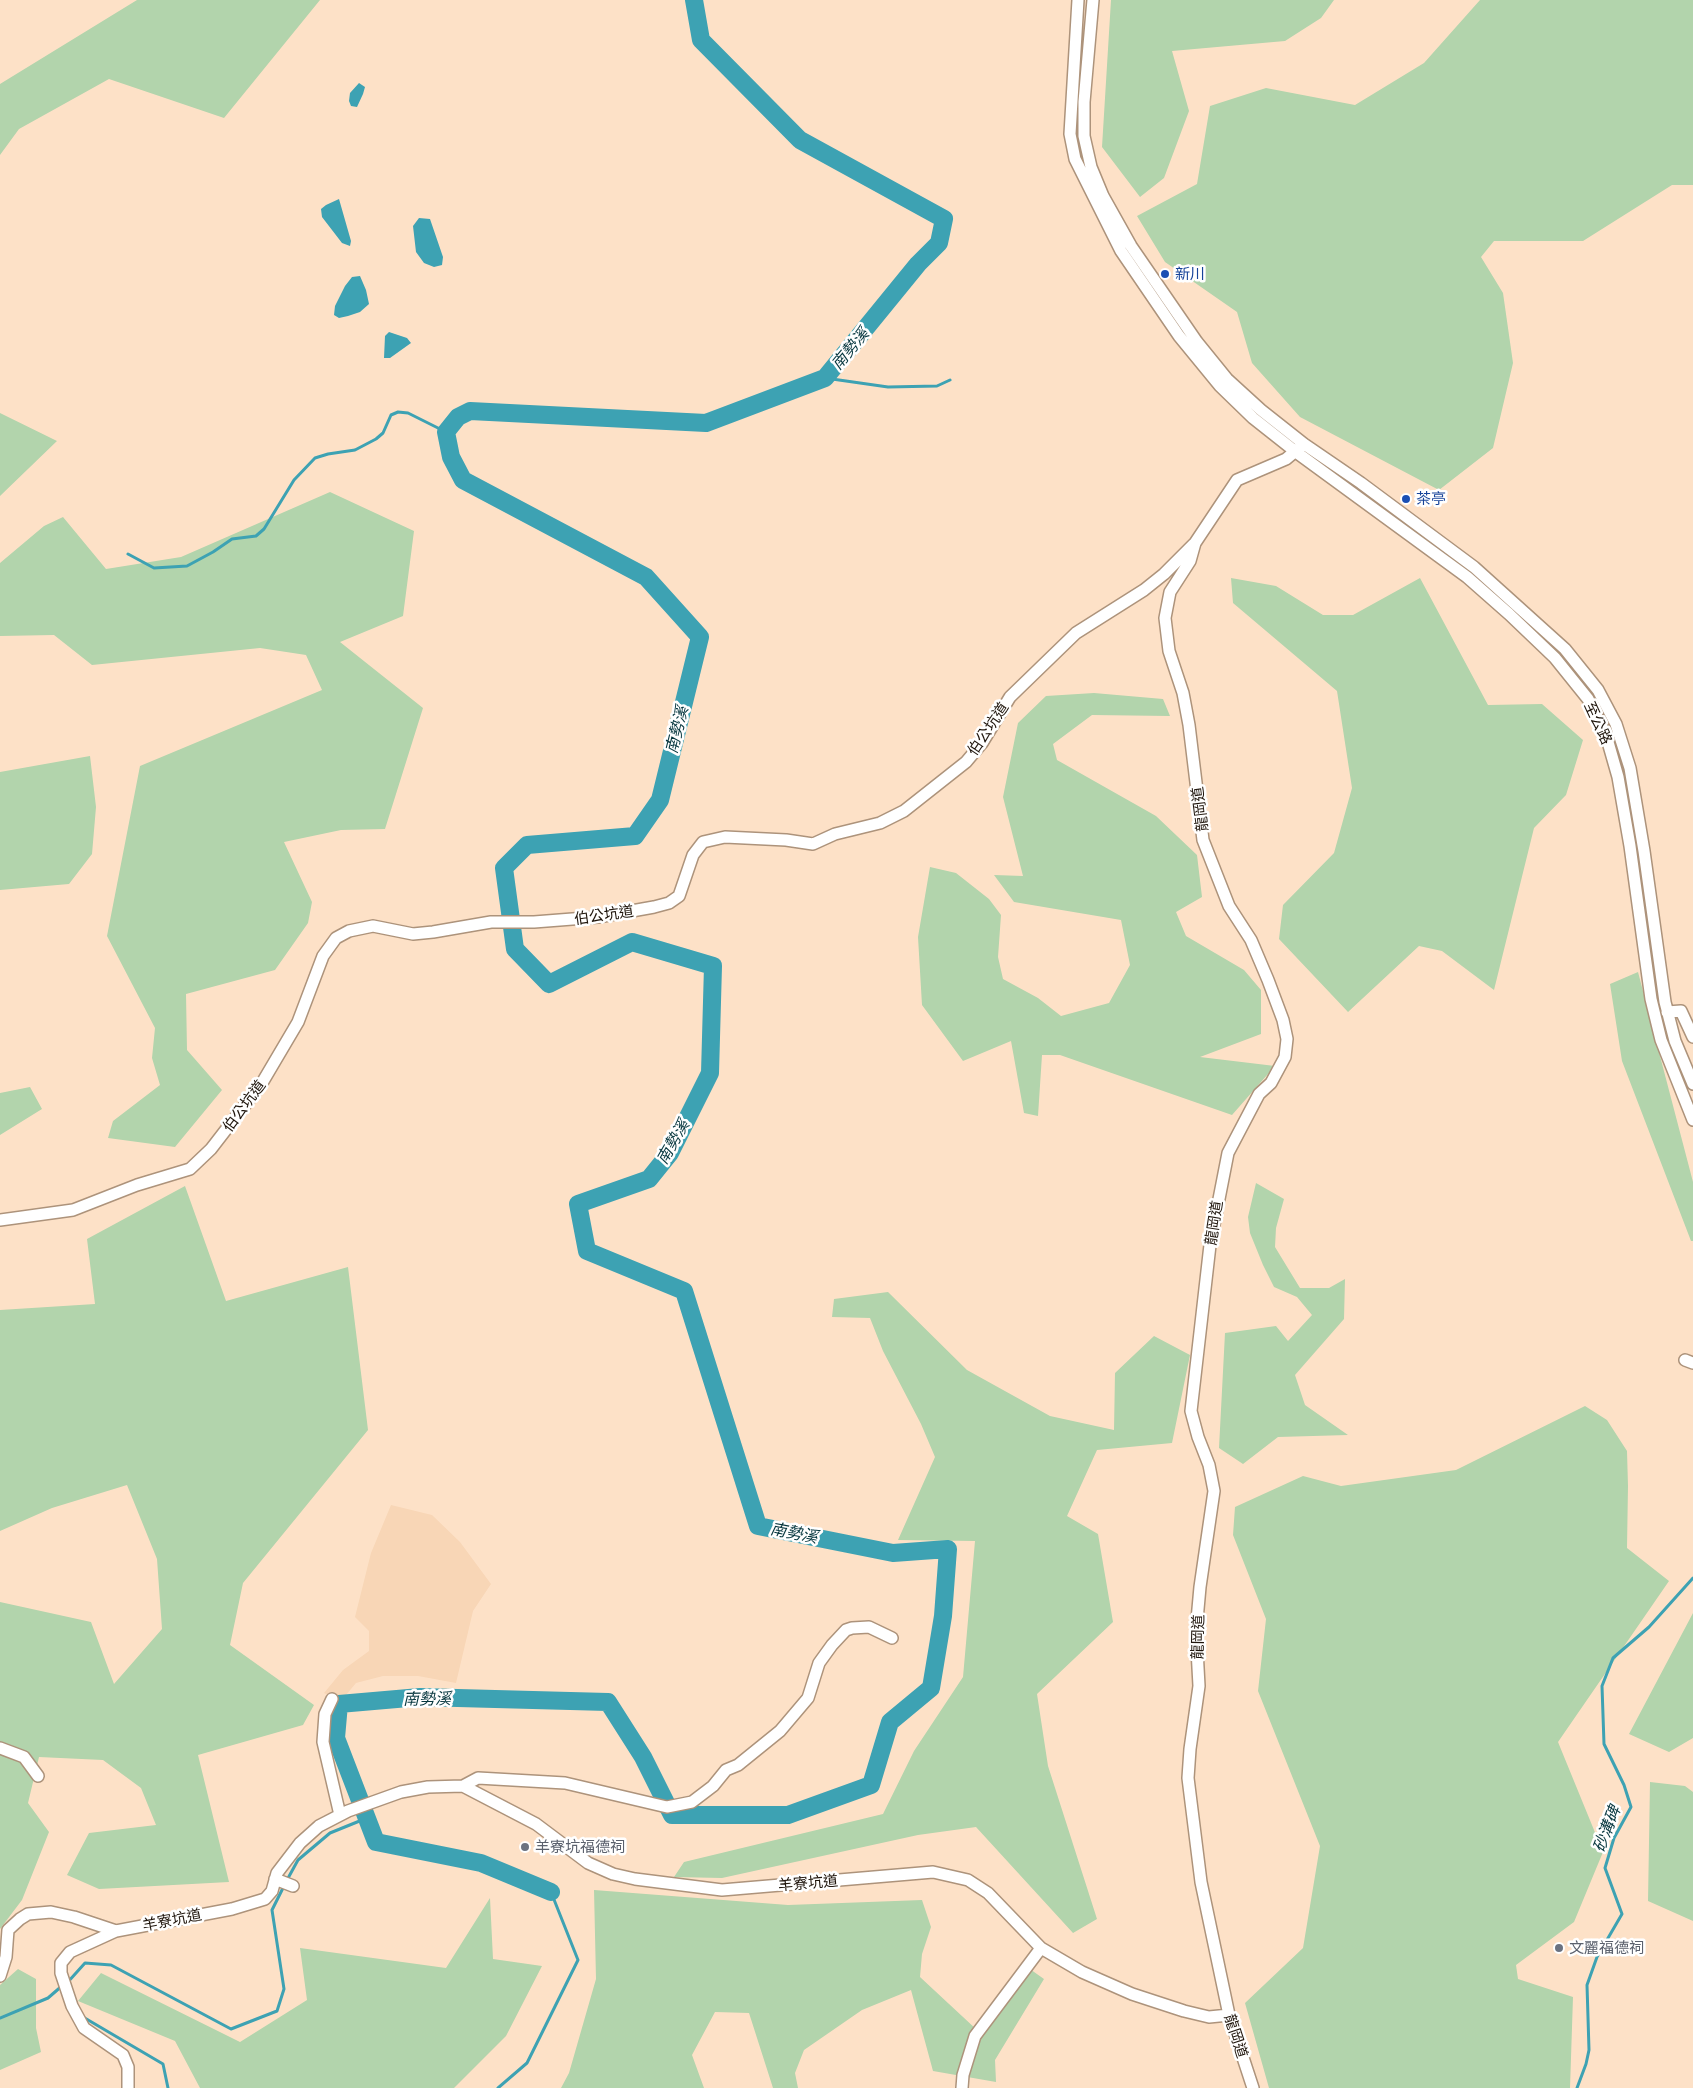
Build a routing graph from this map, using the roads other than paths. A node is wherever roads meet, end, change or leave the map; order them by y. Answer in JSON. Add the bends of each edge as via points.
{"nodes":[{"id":1,"x":1078,"y":0,"type":"edge"},
{"id":2,"x":1093,"y":0,"type":"edge"},
{"id":3,"x":1300,"y":448,"type":"junction"},
{"id":4,"x":1195,"y":543,"type":"junction"},
{"id":5,"x":1474,"y":567,"type":"junction"},
{"id":6,"x":1467,"y":577,"type":"junction"},
{"id":7,"x":1565,"y":649,"type":"junction"},
{"id":8,"x":1555,"y":658,"type":"junction"},
{"id":9,"x":1650,"y":890,"type":"junction"},
{"id":10,"x":1637,"y":892,"type":"junction"},
{"id":11,"x":1667,"y":1012,"type":"junction"},
{"id":12,"x":1693,"y":1038,"type":"edge"},
{"id":13,"x":1693,"y":1084,"type":"edge"},
{"id":14,"x":1693,"y":1120,"type":"edge"},
{"id":15,"x":0,"y":1220,"type":"edge"},
{"id":16,"x":892,"y":1638,"type":"dead end"},
{"id":17,"x":332,"y":1699,"type":"dead end"},
{"id":18,"x":0,"y":1748,"type":"edge"},
{"id":19,"x":38,"y":1776,"type":"dead end"},
{"id":20,"x":463,"y":1786,"type":"junction"},
{"id":21,"x":344,"y":1813,"type":"junction"},
{"id":22,"x":275,"y":1879,"type":"junction"},
{"id":23,"x":293,"y":1886,"type":"dead end"},
{"id":24,"x":116,"y":1931,"type":"junction"},
{"id":25,"x":1040,"y":1948,"type":"junction"},
{"id":26,"x":0,"y":1976,"type":"edge"},
{"id":27,"x":1229,"y":2015,"type":"junction"},
{"id":28,"x":128,"y":2088,"type":"edge"},
{"id":29,"x":962,"y":2088,"type":"edge"},
{"id":30,"x":1253,"y":2088,"type":"edge"}],
"edges":[{"from":1,"to":3,"type":"street","via":[[1070,134],[1080,172],[1121,251],[1179,336],[1220,386],[1253,418]]},
{"from":2,"to":3,"type":"street","via":[[1084,136],[1091,167],[1103,196],[1131,246],[1197,342],[1227,379]]},
{"from":3,"to":4,"type":"street","name":"龍岡道","via":[[1286,459],[1237,480]]},
{"from":3,"to":5,"type":"street","name":"至公路","via":[[1361,483]]},
{"from":3,"to":6,"type":"street","name":"至公路"},
{"from":4,"to":15,"type":"street","name":"伯公坑道","via":[[1144,590],[1076,633],[1010,697],[966,762],[904,811],[880,823],[835,834],[813,844],[725,837],[703,842],[692,855],[679,896],[669,903],[598,917],[491,922],[413,934],[372,926],[349,931],[336,938],[323,956],[298,1022],[262,1083],[211,1149],[190,1169],[73,1210]]},
{"from":4,"to":27,"type":"street","name":"龍岡道","via":[[1190,561],[1170,592],[1165,618],[1169,651],[1189,725],[1203,840],[1229,906],[1251,940],[1268,980],[1287,1039],[1285,1057],[1271,1083],[1259,1094],[1228,1153],[1210,1245],[1191,1411],[1214,1491],[1196,1631],[1199,1686],[1188,1778],[1201,1882]]},
{"from":5,"to":6,"type":"street"},
{"from":5,"to":7,"type":"street","name":"至公路"},
{"from":6,"to":8,"type":"street","name":"至公路"},
{"from":7,"to":8,"type":"street"},
{"from":7,"to":9,"type":"street","name":"至公路","via":[[1598,690],[1624,745]]},
{"from":8,"to":10,"type":"street","name":"至公路","via":[[1588,699],[1606,735],[1618,777]]},
{"from":9,"to":10,"type":"street"},
{"from":9,"to":11,"type":"street","name":"至公路"},
{"from":10,"to":14,"type":"street","name":"至公路","via":[[1651,1000],[1660,1040]]},
{"from":11,"to":12,"type":"street","via":[[1681,1011]]},
{"from":11,"to":13,"type":"street","name":"至公路"},
{"from":16,"to":20,"type":"street","via":[[869,1626],[846,1630],[819,1663],[808,1698],[780,1731],[726,1770],[714,1786],[692,1802],[667,1807],[565,1783],[478,1778]]},
{"from":17,"to":21,"type":"street","via":[[325,1714],[323,1742]]},
{"from":18,"to":19,"type":"street","via":[[24,1757]]},
{"from":20,"to":21,"type":"street","name":"羊寮坑道","via":[[401,1792]]},
{"from":20,"to":25,"type":"street","name":"羊寮坑道","via":[[536,1824],[588,1863],[635,1879],[722,1890],[933,1872],[948,1874],[968,1880],[988,1893]]},
{"from":21,"to":22,"type":"street","name":"羊寮坑道","via":[[319,1826],[300,1843]]},
{"from":22,"to":23,"type":"street"},
{"from":22,"to":24,"type":"street","name":"羊寮坑道","via":[[272,1891],[264,1898],[232,1909]]},
{"from":24,"to":26,"type":"street","name":"羊寮坑道","via":[[51,1912],[28,1914],[8,1930],[6,1957]]},
{"from":24,"to":28,"type":"street","via":[[70,1952],[61,1964],[65,1988],[84,2028],[123,2055],[128,2067]]},
{"from":25,"to":27,"type":"street","name":"羊寮坑道","via":[[1082,1972],[1132,1994],[1209,2017]]},
{"from":25,"to":29,"type":"street","via":[[975,2036]]},
{"from":27,"to":30,"type":"street","name":"龍岡道"}]}
